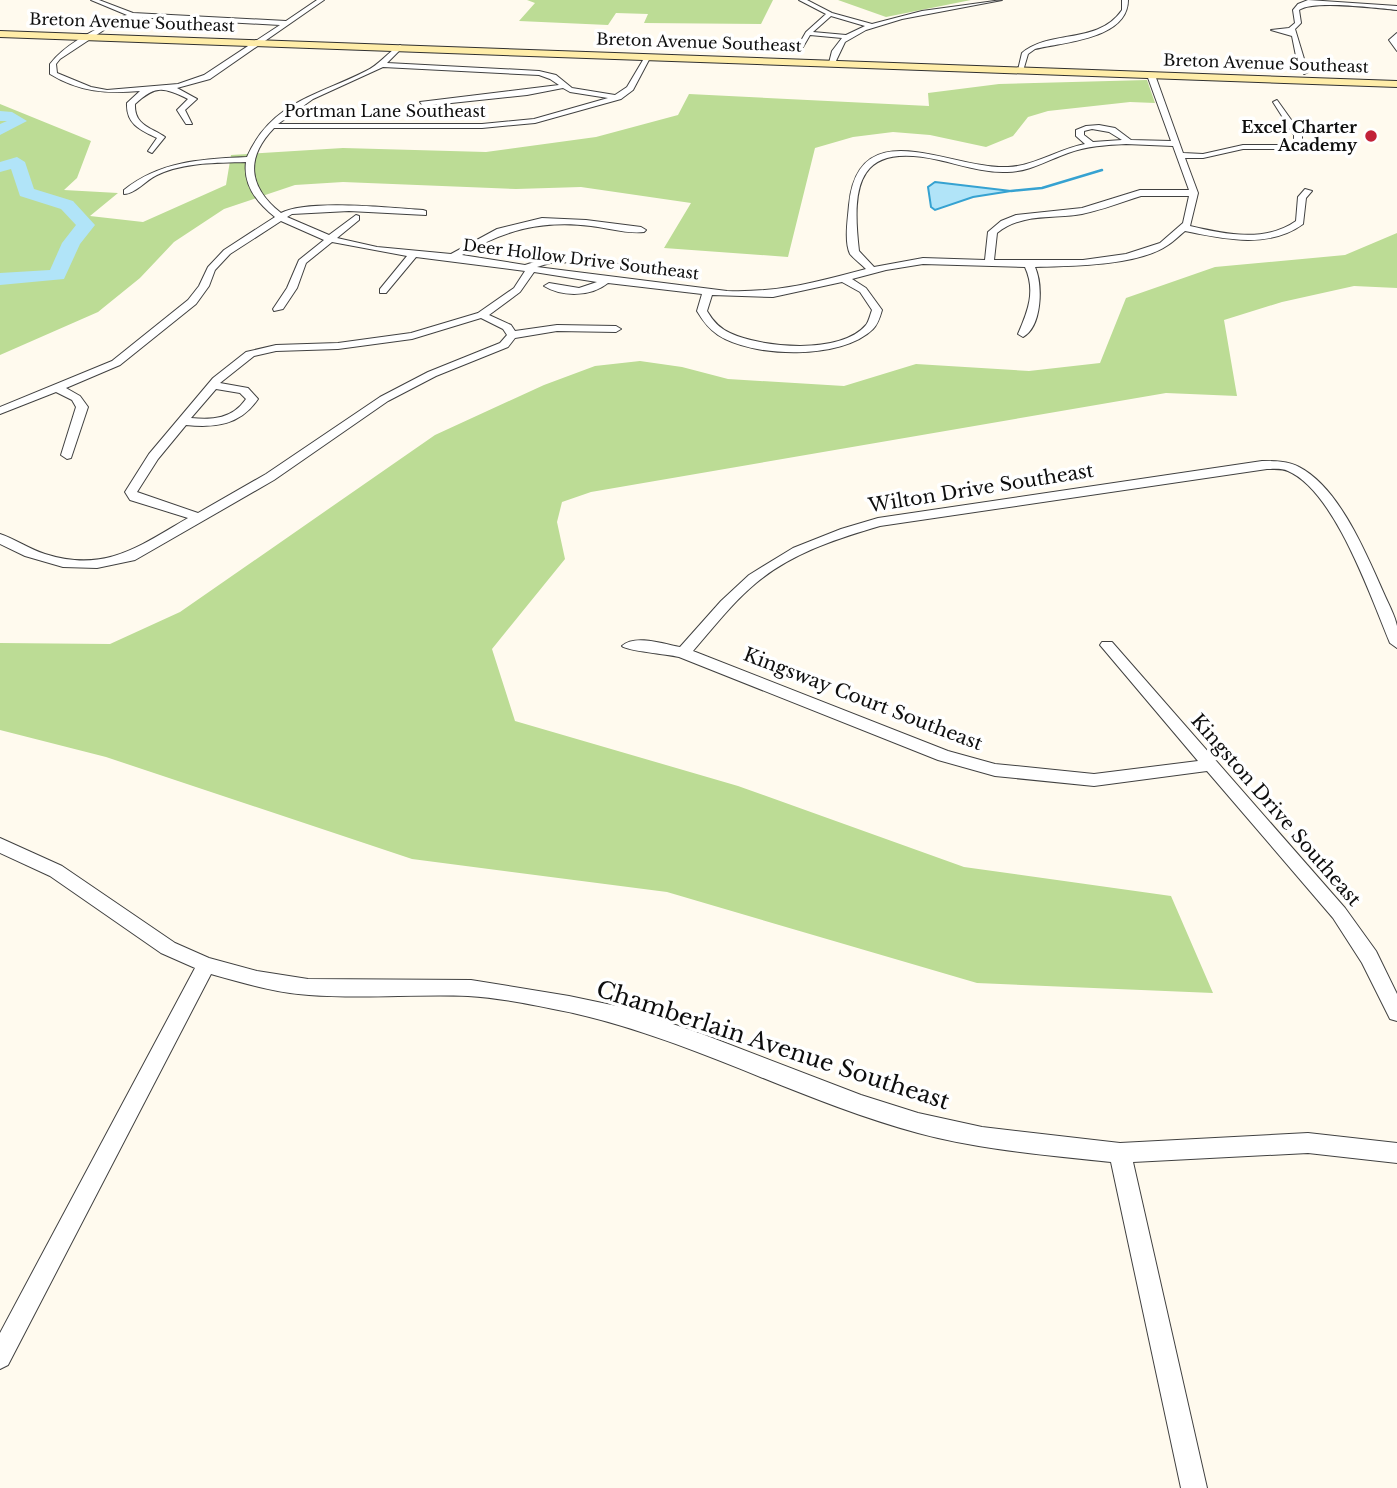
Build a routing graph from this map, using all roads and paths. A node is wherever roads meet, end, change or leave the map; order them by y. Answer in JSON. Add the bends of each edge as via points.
{"nodes":[{"id":1,"x":94,"y":0,"type":"edge"},
{"id":2,"x":321,"y":0,"type":"edge"},
{"id":3,"x":802,"y":0,"type":"edge"},
{"id":4,"x":999,"y":0,"type":"edge"},
{"id":5,"x":1125,"y":0,"type":"edge"},
{"id":6,"x":1316,"y":0,"type":"edge"},
{"id":7,"x":206,"y":8,"type":"dead end"},
{"id":8,"x":1397,"y":8,"type":"edge"},
{"id":9,"x":830,"y":14,"type":"junction"},
{"id":10,"x":132,"y":15,"type":"junction"},
{"id":11,"x":191,"y":19,"type":"junction"},
{"id":12,"x":287,"y":23,"type":"junction"},
{"id":13,"x":872,"y":26,"type":"junction"},
{"id":14,"x":808,"y":33,"type":"junction"},
{"id":15,"x":0,"y":34,"type":"edge"},
{"id":16,"x":1397,"y":35,"type":"edge"},
{"id":17,"x":89,"y":37,"type":"junction"},
{"id":18,"x":846,"y":37,"type":"junction"},
{"id":19,"x":256,"y":42,"type":"junction"},
{"id":20,"x":801,"y":46,"type":"dead end"},
{"id":21,"x":400,"y":47,"type":"junction"},
{"id":22,"x":1397,"y":49,"type":"edge"},
{"id":23,"x":649,"y":56,"type":"junction"},
{"id":24,"x":832,"y":63,"type":"junction"},
{"id":25,"x":382,"y":65,"type":"junction"},
{"id":26,"x":1021,"y":70,"type":"junction"},
{"id":27,"x":1151,"y":75,"type":"junction"},
{"id":28,"x":1307,"y":76,"type":"junction"},
{"id":29,"x":1397,"y":84,"type":"edge"},
{"id":30,"x":565,"y":86,"type":"junction"},
{"id":31,"x":171,"y":88,"type":"junction"},
{"id":32,"x":145,"y":91,"type":"junction"},
{"id":33,"x":618,"y":97,"type":"junction"},
{"id":34,"x":1277,"y":102,"type":"dead end"},
{"id":35,"x":423,"y":104,"type":"dead end"},
{"id":36,"x":189,"y":122,"type":"dead end"},
{"id":37,"x":275,"y":126,"type":"junction"},
{"id":38,"x":1128,"y":141,"type":"junction"},
{"id":39,"x":1176,"y":144,"type":"junction"},
{"id":40,"x":1091,"y":145,"type":"junction"},
{"id":41,"x":152,"y":151,"type":"dead end"},
{"id":42,"x":1181,"y":155,"type":"junction"},
{"id":43,"x":249,"y":159,"type":"junction"},
{"id":44,"x":1308,"y":191,"type":"dead end"},
{"id":45,"x":127,"y":192,"type":"dead end"},
{"id":46,"x":1194,"y":193,"type":"junction"},
{"id":47,"x":423,"y":214,"type":"dead end"},
{"id":48,"x":282,"y":216,"type":"junction"},
{"id":49,"x":355,"y":218,"type":"dead end"},
{"id":50,"x":1185,"y":228,"type":"junction"},
{"id":51,"x":641,"y":230,"type":"dead end"},
{"id":52,"x":331,"y":239,"type":"junction"},
{"id":53,"x":413,"y":254,"type":"junction"},
{"id":54,"x":451,"y":258,"type":"junction"},
{"id":55,"x":989,"y":264,"type":"junction"},
{"id":56,"x":1029,"y":265,"type":"junction"},
{"id":57,"x":624,"y":266,"type":"dead end"},
{"id":58,"x":528,"y":269,"type":"junction"},
{"id":59,"x":871,"y":269,"type":"junction"},
{"id":60,"x":606,"y":279,"type":"junction"},
{"id":61,"x":846,"y":279,"type":"junction"},
{"id":62,"x":549,"y":286,"type":"dead end"},
{"id":63,"x":383,"y":291,"type":"dead end"},
{"id":64,"x":708,"y":291,"type":"junction"},
{"id":65,"x":278,"y":309,"type":"dead end"},
{"id":66,"x":482,"y":315,"type":"junction"},
{"id":67,"x":616,"y":329,"type":"dead end"},
{"id":68,"x":1023,"y":334,"type":"dead end"},
{"id":69,"x":512,"y":335,"type":"junction"},
{"id":70,"x":213,"y":386,"type":"junction"},
{"id":71,"x":58,"y":388,"type":"junction"},
{"id":72,"x":0,"y":411,"type":"edge"},
{"id":73,"x":183,"y":421,"type":"junction"},
{"id":74,"x":68,"y":455,"type":"dead end"},
{"id":75,"x":197,"y":517,"type":"junction"},
{"id":76,"x":0,"y":538,"type":"edge"},
{"id":77,"x":1397,"y":643,"type":"edge"},
{"id":78,"x":1107,"y":645,"type":"dead end"},
{"id":79,"x":629,"y":646,"type":"dead end"},
{"id":80,"x":682,"y":653,"type":"junction"},
{"id":81,"x":1210,"y":765,"type":"junction"},
{"id":82,"x":0,"y":845,"type":"edge"},
{"id":83,"x":206,"y":965,"type":"junction"},
{"id":84,"x":1397,"y":1013,"type":"edge"},
{"id":85,"x":1119,"y":1153,"type":"junction"},
{"id":86,"x":1397,"y":1153,"type":"edge"},
{"id":87,"x":0,"y":1357,"type":"edge"},
{"id":88,"x":1194,"y":1488,"type":"edge"}],
"edges":[{"from":1,"to":10,"type":"street"},
{"from":2,"to":12,"type":"street"},
{"from":3,"to":9,"type":"street"},
{"from":4,"to":13,"type":"street"},
{"from":5,"to":26,"type":"street","via":[[1125,10],[1116,22],[1095,33],[1033,48],[1025,53]]},
{"from":6,"to":8,"type":"street"},
{"from":6,"to":28,"type":"street","via":[[1300,5],[1298,23],[1290,32]]},
{"from":7,"to":11,"type":"street"},
{"from":9,"to":13,"type":"street"},
{"from":9,"to":14,"type":"street"},
{"from":10,"to":11,"type":"street"},
{"from":10,"to":17,"type":"street"},
{"from":11,"to":12,"type":"street"},
{"from":12,"to":19,"type":"street"},
{"from":13,"to":18,"type":"street"},
{"from":14,"to":18,"type":"street"},
{"from":14,"to":20,"type":"street"},
{"from":15,"to":17,"type":"main road","name":"Breton Avenue Southeast"},
{"from":16,"to":22,"type":"street","via":[[1392,40]]},
{"from":17,"to":19,"type":"main road","name":"Breton Avenue Southeast"},
{"from":17,"to":32,"type":"street","via":[[52,64],[54,74],[89,89]]},
{"from":18,"to":24,"type":"street"},
{"from":19,"to":21,"type":"main road","name":"Breton Avenue Southeast"},
{"from":19,"to":31,"type":"street","via":[[207,77]]},
{"from":21,"to":23,"type":"main road","name":"Breton Avenue Southeast"},
{"from":21,"to":25,"type":"street"},
{"from":23,"to":24,"type":"main road","name":"Breton Avenue Southeast"},
{"from":23,"to":33,"type":"street","via":[[630,88]]},
{"from":24,"to":26,"type":"main road","name":"Breton Avenue Southeast"},
{"from":25,"to":30,"type":"street","via":[[539,73]]},
{"from":25,"to":37,"type":"street","via":[[313,96]]},
{"from":26,"to":27,"type":"main road","name":"Breton Avenue Southeast"},
{"from":27,"to":28,"type":"main road","name":"Breton Avenue Southeast"},
{"from":27,"to":39,"type":"street"},
{"from":28,"to":29,"type":"main road","name":"Breton Avenue Southeast"},
{"from":30,"to":33,"type":"street"},
{"from":30,"to":35,"type":"street"},
{"from":31,"to":32,"type":"street"},
{"from":31,"to":36,"type":"street","via":[[193,99],[181,110]]},
{"from":32,"to":41,"type":"street","via":[[131,103],[130,113],[138,128],[161,137]]},
{"from":33,"to":37,"type":"street","name":"Portman Lane Southeast","via":[[534,121],[482,127]]},
{"from":34,"to":42,"type":"street","via":[[1298,135],[1292,147],[1243,147],[1203,156]]},
{"from":37,"to":43,"type":"street","via":[[260,138]]},
{"from":38,"to":39,"type":"street"},
{"from":38,"to":40,"type":"street"},
{"from":38,"to":40,"type":"street","via":[[1114,131],[1080,130],[1080,136]]},
{"from":39,"to":42,"type":"street"},
{"from":40,"to":59,"type":"street","via":[[1013,169],[986,169],[909,154],[868,162],[859,173],[852,220],[854,252]]},
{"from":42,"to":46,"type":"street"},
{"from":43,"to":45,"type":"street","via":[[161,169]]},
{"from":43,"to":48,"type":"street","via":[[253,188]]},
{"from":44,"to":50,"type":"street","via":[[1302,197],[1300,222],[1284,232],[1240,237]]},
{"from":46,"to":50,"type":"street","via":[[1195,207]]},
{"from":46,"to":55,"type":"street","via":[[1140,193],[1083,211],[1016,218],[993,232]]},
{"from":47,"to":48,"type":"street","via":[[323,208]]},
{"from":48,"to":52,"type":"street"},
{"from":48,"to":71,"type":"street","via":[[227,252],[192,302],[116,363]]},
{"from":49,"to":52,"type":"street"},
{"from":50,"to":56,"type":"street","name":"Deer Hollow Drive Southeast","via":[[1147,251],[1109,260]]},
{"from":51,"to":54,"type":"street","via":[[578,221],[535,221],[503,228]]},
{"from":52,"to":53,"type":"street","via":[[365,249]]},
{"from":52,"to":65,"type":"street","via":[[298,267],[292,288]]},
{"from":53,"to":54,"type":"street","name":"Deer Hollow Drive Southeast"},
{"from":53,"to":63,"type":"street"},
{"from":54,"to":58,"type":"street","name":"Deer Hollow Drive Southeast"},
{"from":55,"to":56,"type":"street","name":"Deer Hollow Drive Southeast"},
{"from":55,"to":59,"type":"street","name":"Deer Hollow Drive Southeast","via":[[920,261]]},
{"from":56,"to":68,"type":"street","via":[[1037,279],[1037,294]]},
{"from":57,"to":58,"type":"street","via":[[563,258],[545,259]]},
{"from":58,"to":60,"type":"street","name":"Deer Hollow Drive Southeast"},
{"from":58,"to":66,"type":"street","via":[[517,290]]},
{"from":59,"to":61,"type":"street","name":"Deer Hollow Drive Southeast"},
{"from":60,"to":62,"type":"street","via":[[586,292]]},
{"from":60,"to":64,"type":"street","name":"Deer Hollow Drive Southeast"},
{"from":61,"to":64,"type":"street","name":"Deer Hollow Drive Southeast","via":[[771,294]]},
{"from":61,"to":64,"type":"street","via":[[872,299],[877,310],[871,326],[850,340],[820,347],[752,345],[725,334],[711,326],[702,311]]},
{"from":66,"to":69,"type":"street","via":[[507,327]]},
{"from":66,"to":70,"type":"street","via":[[432,332],[368,344],[262,351],[240,359]]},
{"from":67,"to":69,"type":"street","via":[[557,328]]},
{"from":69,"to":75,"type":"street","via":[[504,345],[384,399],[270,477]]},
{"from":70,"to":73,"type":"street"},
{"from":70,"to":73,"type":"street","via":[[244,390],[252,399],[239,416],[229,420]]},
{"from":71,"to":72,"type":"street"},
{"from":71,"to":74,"type":"street","via":[[82,407]]},
{"from":73,"to":75,"type":"street","via":[[131,492],[134,497]]},
{"from":75,"to":76,"type":"street","via":[[108,565],[43,558]]},
{"from":77,"to":80,"type":"street","name":"Wilton Drive Southeast","via":[[1338,517],[1305,477],[1286,466],[1262,465],[878,522],[826,538],[752,579]]},
{"from":78,"to":81,"type":"street","name":"Kingston Drive Southeast"},
{"from":79,"to":80,"type":"street","name":"Kingsway Court Southeast"},
{"from":80,"to":81,"type":"street","name":"Kingsway Court Southeast","via":[[944,756],[995,770],[1094,780]]},
{"from":81,"to":84,"type":"street","name":"Kingston Drive Southeast","via":[[1339,913],[1369,957]]},
{"from":82,"to":83,"type":"street","name":"Chamberlain Avenue Southeast","via":[[56,871],[169,948]]},
{"from":83,"to":85,"type":"street","name":"Chamberlain Avenue Southeast","via":[[308,987],[471,988],[569,1004],[626,1017],[918,1123],[982,1137]]},
{"from":83,"to":87,"type":"street"},
{"from":85,"to":86,"type":"street","name":"Chamberlain Avenue Southeast","via":[[1308,1143]]},
{"from":85,"to":88,"type":"street"}]}
